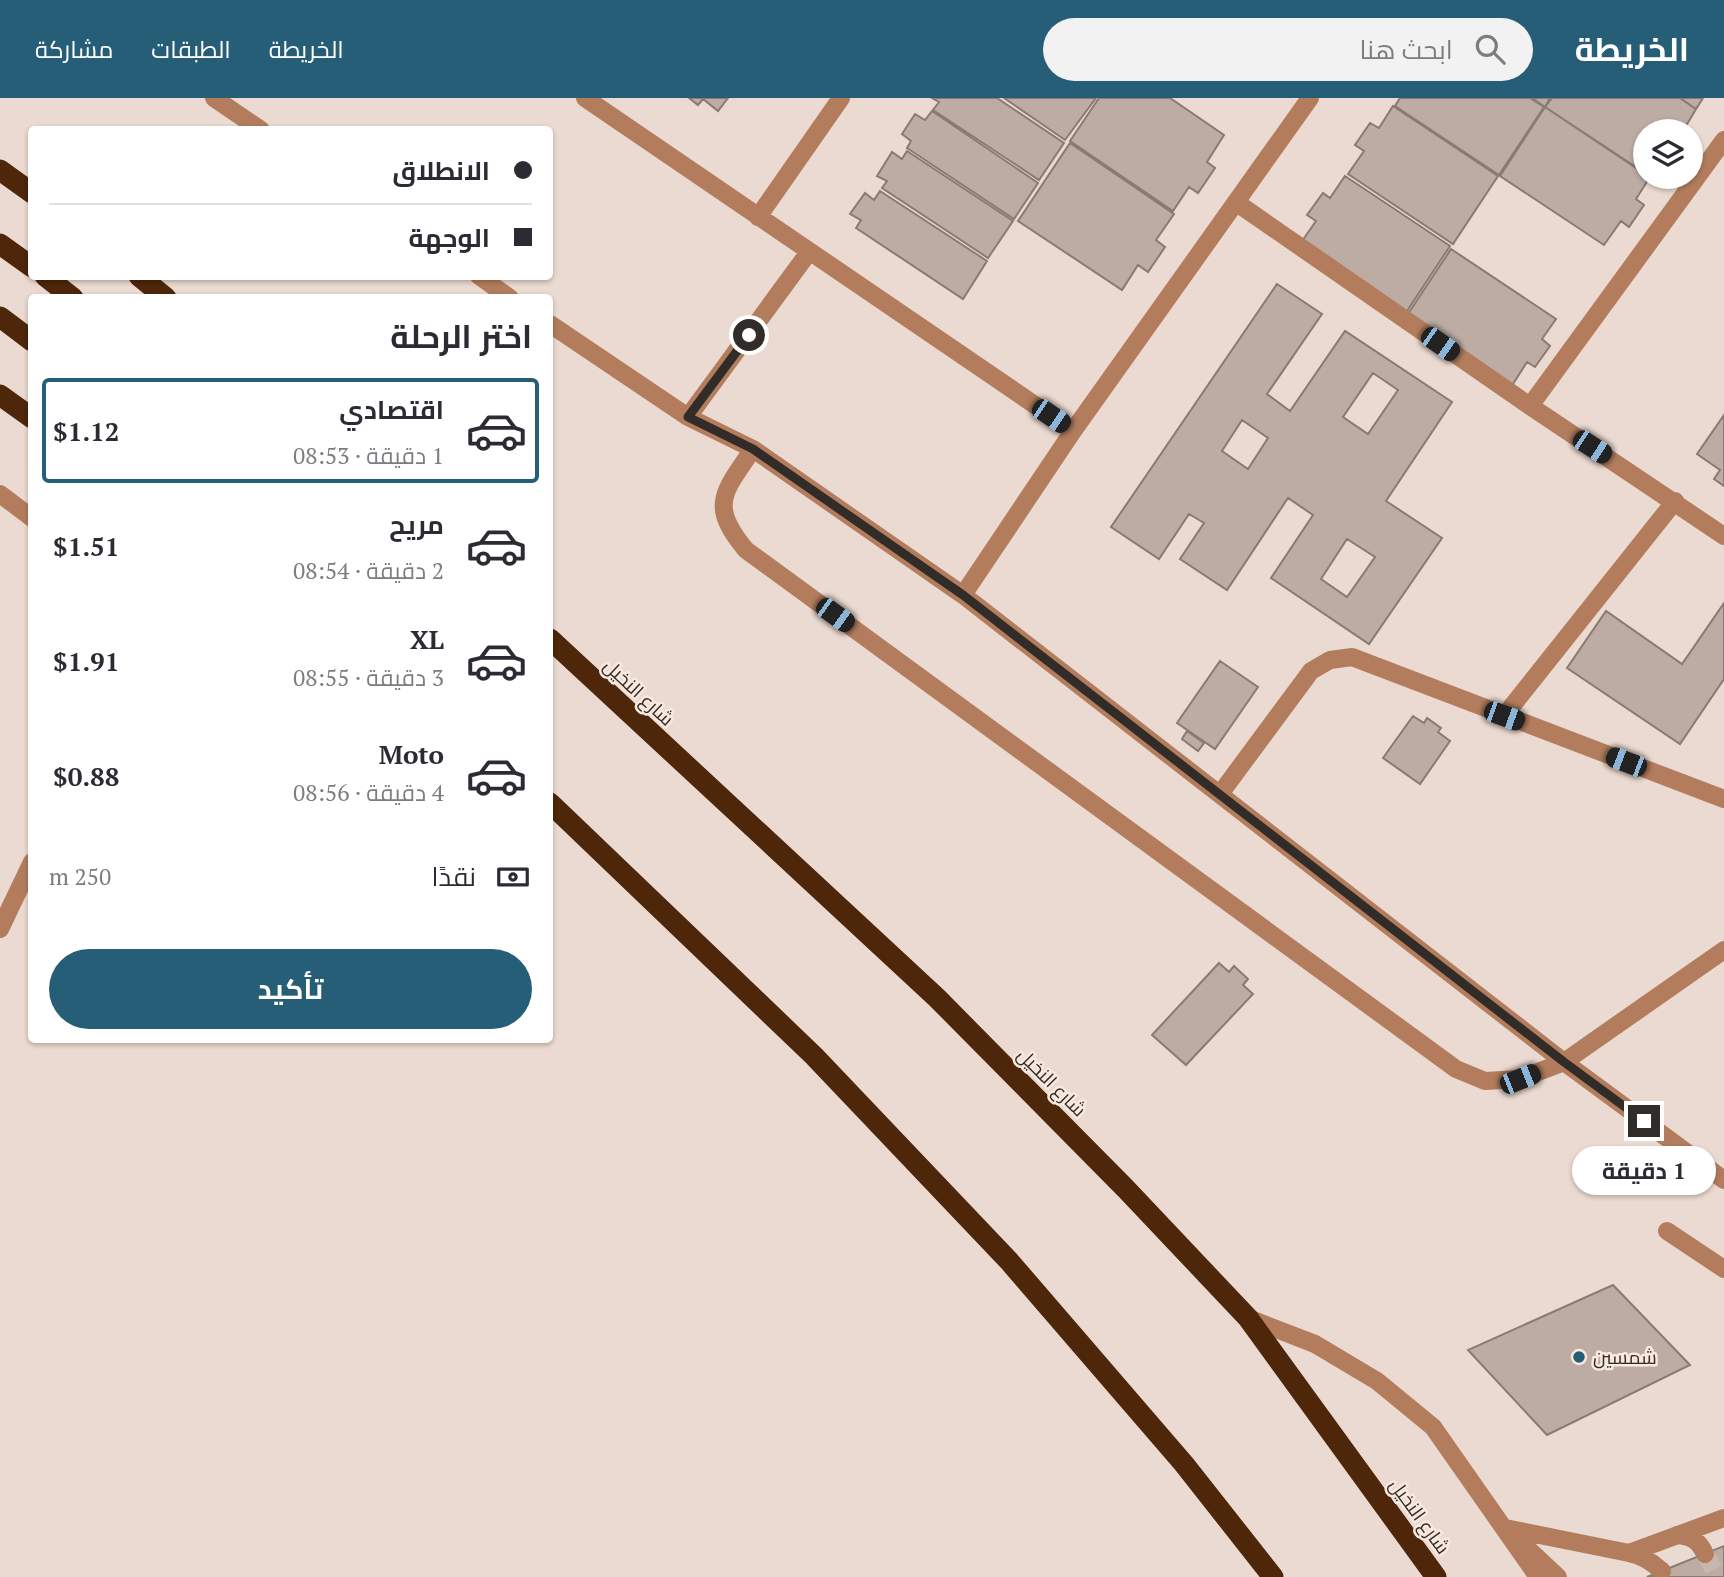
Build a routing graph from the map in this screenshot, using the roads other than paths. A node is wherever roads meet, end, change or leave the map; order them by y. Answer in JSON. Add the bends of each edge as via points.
{"nodes":[{"id":1,"x":214,"y":98,"type":"edge"},
{"id":2,"x":585,"y":98,"type":"edge"},
{"id":3,"x":841,"y":98,"type":"edge"},
{"id":4,"x":1310,"y":98,"type":"edge"},
{"id":5,"x":255,"y":126,"type":"edge"},
{"id":6,"x":1724,"y":140,"type":"edge"},
{"id":7,"x":0,"y":170,"type":"edge"},
{"id":8,"x":28,"y":190,"type":"edge"},
{"id":9,"x":1237,"y":203,"type":"junction"},
{"id":10,"x":758,"y":217,"type":"junction"},
{"id":11,"x":0,"y":244,"type":"edge"},
{"id":12,"x":809,"y":252,"type":"junction"},
{"id":13,"x":28,"y":264,"type":"edge"},
{"id":14,"x":50,"y":280,"type":"edge"},
{"id":15,"x":144,"y":280,"type":"edge"},
{"id":16,"x":485,"y":280,"type":"edge"},
{"id":17,"x":69,"y":294,"type":"edge"},
{"id":18,"x":161,"y":294,"type":"edge"},
{"id":19,"x":504,"y":294,"type":"edge"},
{"id":20,"x":1,"y":319,"type":"edge"},
{"id":21,"x":553,"y":326,"type":"edge"},
{"id":22,"x":28,"y":338,"type":"edge"},
{"id":23,"x":0,"y":395,"type":"edge"},
{"id":24,"x":1530,"y":406,"type":"junction"},
{"id":25,"x":28,"y":415,"type":"edge"},
{"id":26,"x":688,"y":417,"type":"junction"},
{"id":27,"x":1073,"y":431,"type":"junction"},
{"id":28,"x":753,"y":449,"type":"junction"},
{"id":29,"x":0,"y":494,"type":"edge"},
{"id":30,"x":1675,"y":502,"type":"junction"},
{"id":31,"x":28,"y":515,"type":"edge"},
{"id":32,"x":1724,"y":536,"type":"edge"},
{"id":33,"x":963,"y":595,"type":"junction"},
{"id":34,"x":553,"y":642,"type":"edge"},
{"id":35,"x":553,"y":649,"type":"edge"},
{"id":36,"x":580,"y":669,"type":"junction"},
{"id":37,"x":1504,"y":716,"type":"junction"},
{"id":38,"x":1220,"y":794,"type":"junction"},
{"id":39,"x":1724,"y":799,"type":"edge"},
{"id":40,"x":553,"y":806,"type":"edge"},
{"id":41,"x":28,"y":870,"type":"edge"},
{"id":42,"x":0,"y":929,"type":"edge"},
{"id":43,"x":1724,"y":950,"type":"edge"},
{"id":44,"x":1564,"y":1062,"type":"junction"},
{"id":45,"x":1724,"y":1180,"type":"edge"},
{"id":46,"x":1667,"y":1231,"type":"dead end"},
{"id":47,"x":1724,"y":1269,"type":"edge"},
{"id":48,"x":1248,"y":1318,"type":"junction"},
{"id":49,"x":1723,"y":1519,"type":"edge"},
{"id":50,"x":1505,"y":1528,"type":"junction"},
{"id":51,"x":1677,"y":1535,"type":"junction"},
{"id":52,"x":1629,"y":1553,"type":"junction"},
{"id":53,"x":1705,"y":1554,"type":"tunnel mouth"},
{"id":54,"x":1662,"y":1571,"type":"dead end"},
{"id":55,"x":1273,"y":1577,"type":"edge"},
{"id":56,"x":1436,"y":1577,"type":"edge"},
{"id":57,"x":1538,"y":1577,"type":"edge"},
{"id":58,"x":1558,"y":1577,"type":"edge"}],
"edges":[{"from":1,"to":5,"type":"street"},
{"from":2,"to":10,"type":"street"},
{"from":3,"to":10,"type":"street"},
{"from":4,"to":9,"type":"street"},
{"from":6,"to":24,"type":"street"},
{"from":7,"to":8,"type":"highway"},
{"from":9,"to":24,"type":"street"},
{"from":9,"to":27,"type":"street"},
{"from":10,"to":12,"type":"street"},
{"from":11,"to":13,"type":"highway"},
{"from":12,"to":26,"type":"street"},
{"from":12,"to":27,"type":"street"},
{"from":14,"to":17,"type":"highway"},
{"from":15,"to":18,"type":"highway"},
{"from":16,"to":19,"type":"street"},
{"from":20,"to":22,"type":"highway"},
{"from":21,"to":26,"type":"street"},
{"from":23,"to":25,"type":"highway"},
{"from":24,"to":30,"type":"street"},
{"from":26,"to":28,"type":"street"},
{"from":27,"to":33,"type":"street"},
{"from":28,"to":33,"type":"street"},
{"from":28,"to":44,"type":"street","via":[[726,489],[723,512],[730,531],[746,550],[1456,1069],[1485,1081],[1520,1079]]},
{"from":29,"to":31,"type":"street"},
{"from":30,"to":32,"type":"street"},
{"from":30,"to":37,"type":"street"},
{"from":33,"to":38,"type":"street"},
{"from":34,"to":36,"type":"highway"},
{"from":35,"to":36,"type":"highway"},
{"from":36,"to":48,"type":"highway","name":"شارع النخيل","via":[[937,998]]},
{"from":37,"to":38,"type":"street","via":[[1352,657],[1330,660],[1311,671]]},
{"from":37,"to":39,"type":"street"},
{"from":38,"to":44,"type":"street"},
{"from":40,"to":55,"type":"highway","via":[[814,1056],[1009,1261],[1184,1464]]},
{"from":41,"to":42,"type":"street"},
{"from":43,"to":44,"type":"street"},
{"from":44,"to":45,"type":"street"},
{"from":46,"to":47,"type":"street"},
{"from":48,"to":50,"type":"street","via":[[1315,1344],[1377,1381],[1433,1427]]},
{"from":48,"to":56,"type":"highway","name":"شارع النخيل"},
{"from":49,"to":51,"type":"street"},
{"from":50,"to":52,"type":"street"},
{"from":50,"to":57,"type":"street"},
{"from":50,"to":58,"type":"street"},
{"from":51,"to":52,"type":"street"},
{"from":51,"to":53,"type":"street","via":[[1694,1539]]},
{"from":52,"to":54,"type":"street"}]}
